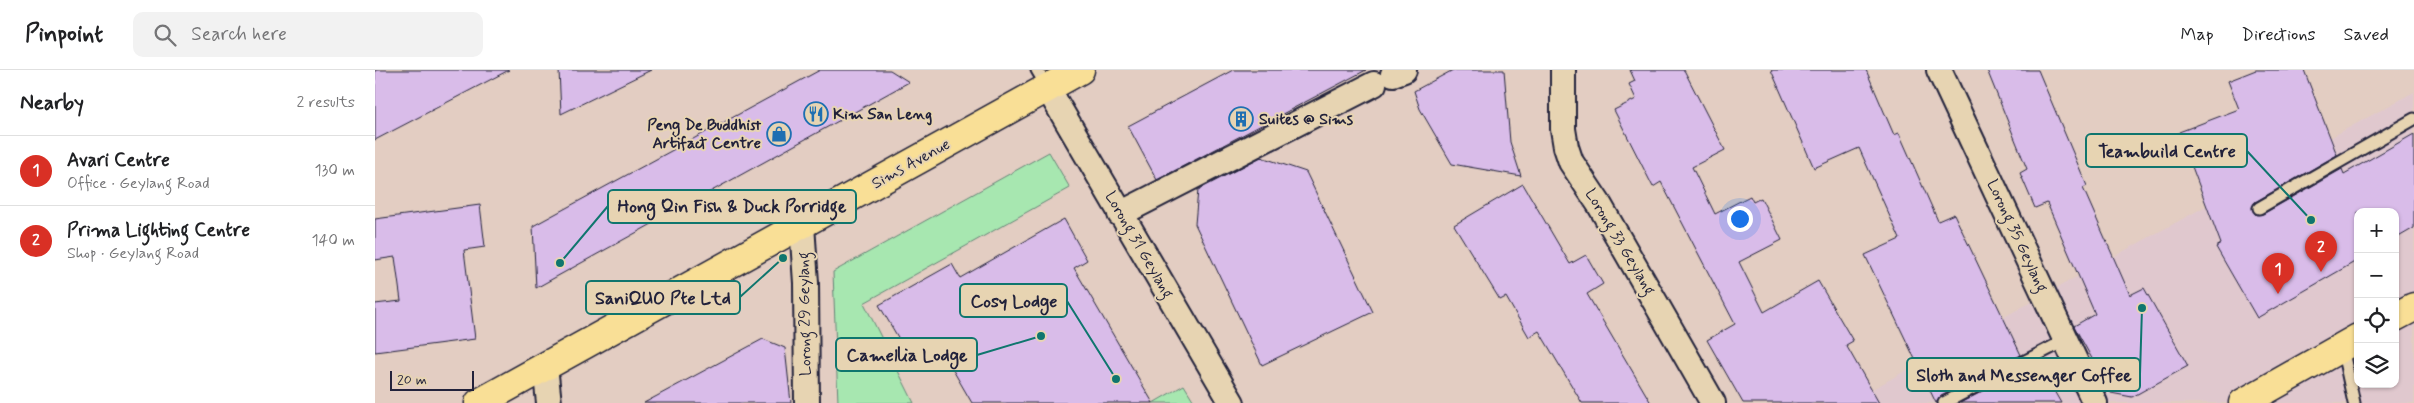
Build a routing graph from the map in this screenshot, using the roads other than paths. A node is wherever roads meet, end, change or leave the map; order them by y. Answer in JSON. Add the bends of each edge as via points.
{"nodes":[{"id":1,"x":1080,"y":70,"type":"edge"},
{"id":2,"x":1563,"y":70,"type":"edge"},
{"id":3,"x":1939,"y":70,"type":"edge"},
{"id":4,"x":1390,"y":76,"type":"edge"},
{"id":5,"x":1042,"y":78,"type":"edge"},
{"id":6,"x":2414,"y":118,"type":"edge"},
{"id":7,"x":2259,"y":208,"type":"dead end"},
{"id":8,"x":1120,"y":214,"type":"junction"},
{"id":9,"x":802,"y":225,"type":"junction"},
{"id":10,"x":2414,"y":306,"type":"edge"},
{"id":11,"x":2399,"y":315,"type":"edge"},
{"id":12,"x":2066,"y":340,"type":"junction"},
{"id":13,"x":2350,"y":343,"type":"edge"},
{"id":14,"x":545,"y":366,"type":"junction"},
{"id":15,"x":479,"y":403,"type":"edge"},
{"id":16,"x":549,"y":403,"type":"edge"},
{"id":17,"x":807,"y":403,"type":"edge"},
{"id":18,"x":1232,"y":403,"type":"edge"},
{"id":19,"x":1713,"y":403,"type":"edge"},
{"id":20,"x":1944,"y":403,"type":"edge"},
{"id":21,"x":2095,"y":403,"type":"edge"},
{"id":22,"x":2243,"y":403,"type":"edge"},
{"id":23,"x":2354,"y":403,"type":"edge"}],
"edges":[{"from":1,"to":5,"type":"main road","name":"Sims Avenue"},
{"from":2,"to":19,"type":"street","name":"Lorong 33 Geylang","via":[[1563,129],[1571,162],[1599,204]]},
{"from":3,"to":12,"type":"street","name":"Lorong 35 Geylang"},
{"from":4,"to":8,"type":"street"},
{"from":5,"to":8,"type":"street","name":"Lorong 31 Geylang"},
{"from":5,"to":9,"type":"main road","name":"Sims Avenue"},
{"from":6,"to":7,"type":"lane"},
{"from":8,"to":18,"type":"street","name":"Lorong 31 Geylang"},
{"from":9,"to":14,"type":"main road","name":"Sims Avenue"},
{"from":9,"to":17,"type":"street","name":"Lorong 29 Geylang"},
{"from":10,"to":11,"type":"main road"},
{"from":12,"to":20,"type":"lane"},
{"from":12,"to":21,"type":"street","name":"Lorong 35 Geylang"},
{"from":13,"to":22,"type":"main road"},
{"from":13,"to":23,"type":"lane"},
{"from":14,"to":15,"type":"main road","name":"Sims Avenue"},
{"from":14,"to":16,"type":"street"}]}
